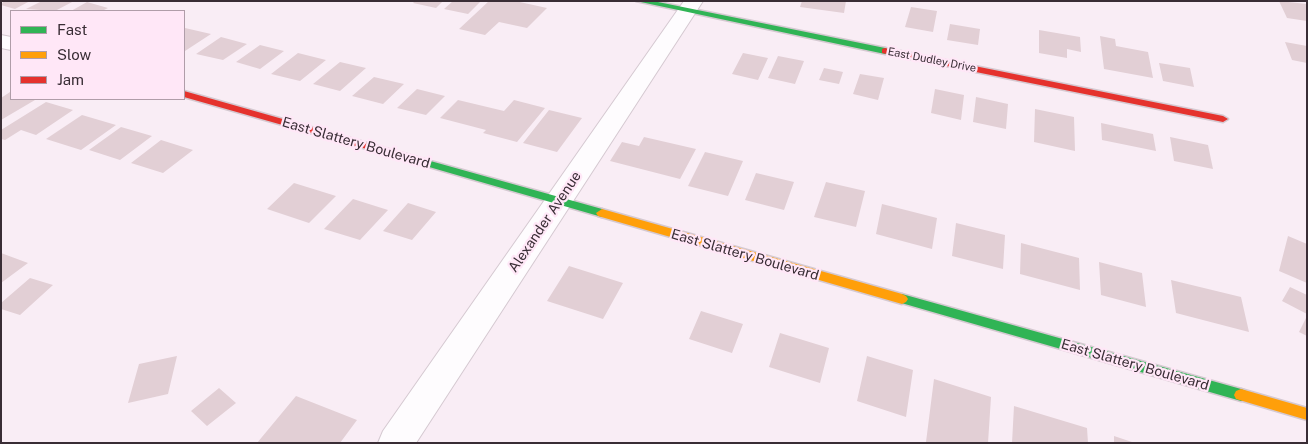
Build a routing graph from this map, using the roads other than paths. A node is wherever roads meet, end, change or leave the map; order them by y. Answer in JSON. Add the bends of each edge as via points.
{"nodes":[{"id":1,"x":640,"y":1,"type":"edge"},
{"id":2,"x":691,"y":6,"type":"edge"},
{"id":3,"x":185,"y":94,"type":"edge"},
{"id":4,"x":1224,"y":119,"type":"dead end"},
{"id":5,"x":558,"y":202,"type":"junction"},
{"id":6,"x":1307,"y":414,"type":"edge"},
{"id":7,"x":396,"y":443,"type":"edge"}],
"edges":[{"from":1,"to":2,"type":"street","name":"East Dudley Drive"},
{"from":2,"to":4,"type":"street","name":"East Dudley Drive"},
{"from":2,"to":5,"type":"street","name":"Alexander Avenue"},
{"from":3,"to":5,"type":"street","name":"East Slattery Boulevard"},
{"from":5,"to":6,"type":"street","name":"East Slattery Boulevard"},
{"from":5,"to":7,"type":"street","name":"Alexander Avenue"}]}
